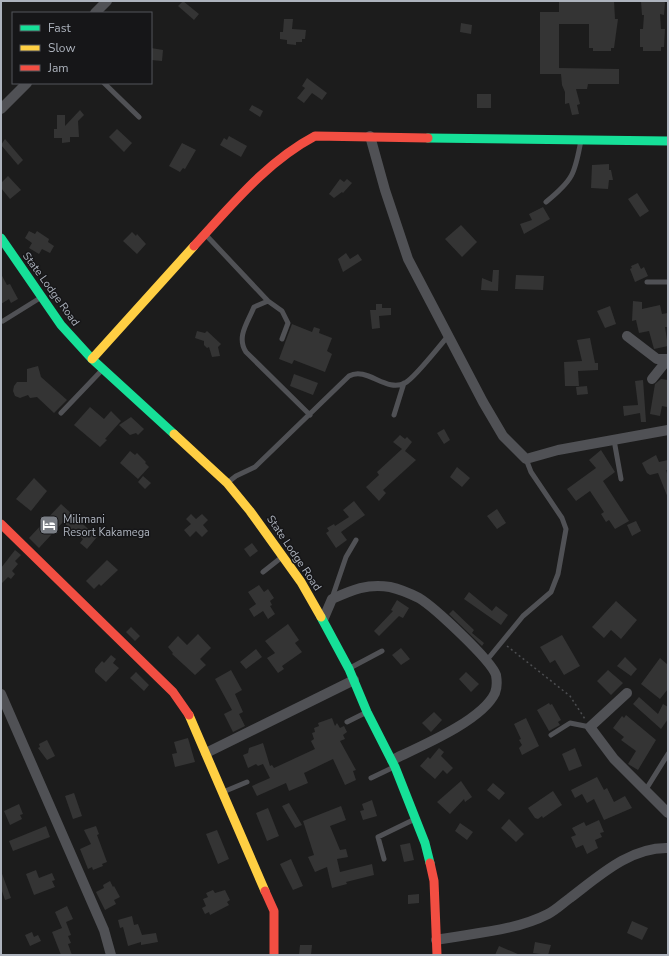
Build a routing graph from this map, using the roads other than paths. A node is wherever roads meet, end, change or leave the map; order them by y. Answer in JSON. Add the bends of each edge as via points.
{"nodes":[{"id":1,"x":107,"y":1,"type":"edge"},
{"id":2,"x":96,"y":12,"type":"edge"},
{"id":3,"x":26,"y":84,"type":"edge"},
{"id":4,"x":105,"y":84,"type":"edge"},
{"id":5,"x":1,"y":109,"type":"edge"},
{"id":6,"x":139,"y":117,"type":"dead end"},
{"id":7,"x":370,"y":136,"type":"junction"},
{"id":8,"x":581,"y":139,"type":"junction"},
{"id":9,"x":668,"y":141,"type":"edge"},
{"id":10,"x":546,"y":202,"type":"dead end"},
{"id":11,"x":205,"y":234,"type":"junction"},
{"id":12,"x":1,"y":238,"type":"edge"},
{"id":13,"x":647,"y":282,"type":"dead end"},
{"id":14,"x":668,"y":282,"type":"edge"},
{"id":15,"x":41,"y":298,"type":"junction"},
{"id":16,"x":268,"y":301,"type":"junction"},
{"id":17,"x":3,"y":321,"type":"dead end"},
{"id":18,"x":448,"y":335,"type":"junction"},
{"id":19,"x":627,"y":336,"type":"dead end"},
{"id":20,"x":282,"y":339,"type":"dead end"},
{"id":21,"x":92,"y":359,"type":"junction"},
{"id":22,"x":103,"y":369,"type":"junction"},
{"id":23,"x":652,"y":379,"type":"dead end"},
{"id":24,"x":404,"y":383,"type":"junction"},
{"id":25,"x":61,"y":413,"type":"dead end"},
{"id":26,"x":310,"y":415,"type":"junction"},
{"id":27,"x":394,"y":415,"type":"dead end"},
{"id":28,"x":668,"y":430,"type":"edge"},
{"id":29,"x":614,"y":440,"type":"junction"},
{"id":30,"x":526,"y":459,"type":"junction"},
{"id":31,"x":620,"y":479,"type":"dead end"},
{"id":32,"x":227,"y":483,"type":"junction"},
{"id":33,"x":1,"y":524,"type":"edge"},
{"id":34,"x":356,"y":540,"type":"dead end"},
{"id":35,"x":283,"y":557,"type":"junction"},
{"id":36,"x":263,"y":572,"type":"dead end"},
{"id":37,"x":332,"y":599,"type":"junction"},
{"id":38,"x":323,"y":620,"type":"junction"},
{"id":39,"x":382,"y":652,"type":"dead end"},
{"id":40,"x":487,"y":660,"type":"junction"},
{"id":41,"x":349,"y":669,"type":"junction"},
{"id":42,"x":354,"y":680,"type":"junction"},
{"id":43,"x":626,"y":693,"type":"dead end"},
{"id":44,"x":1,"y":694,"type":"edge"},
{"id":45,"x":368,"y":712,"type":"junction"},
{"id":46,"x":347,"y":722,"type":"dead end"},
{"id":47,"x":590,"y":727,"type":"junction"},
{"id":48,"x":551,"y":735,"type":"dead end"},
{"id":49,"x":206,"y":753,"type":"junction"},
{"id":50,"x":668,"y":754,"type":"edge"},
{"id":51,"x":393,"y":764,"type":"junction"},
{"id":52,"x":371,"y":778,"type":"dead end"},
{"id":53,"x":247,"y":782,"type":"dead end"},
{"id":54,"x":645,"y":791,"type":"junction"},
{"id":55,"x":222,"y":793,"type":"junction"},
{"id":56,"x":668,"y":813,"type":"edge"},
{"id":57,"x":416,"y":819,"type":"junction"},
{"id":58,"x":668,"y":848,"type":"edge"},
{"id":59,"x":384,"y":859,"type":"dead end"},
{"id":60,"x":436,"y":940,"type":"junction"},
{"id":61,"x":111,"y":955,"type":"edge"},
{"id":62,"x":274,"y":955,"type":"edge"},
{"id":63,"x":437,"y":955,"type":"edge"}],
"edges":[{"from":1,"to":2,"type":"street"},
{"from":3,"to":5,"type":"street"},
{"from":4,"to":6,"type":"lane"},
{"from":7,"to":8,"type":"street"},
{"from":7,"to":11,"type":"street","via":[[315,136],[295,145],[272,163]]},
{"from":7,"to":18,"type":"street","via":[[408,259]]},
{"from":8,"to":9,"type":"street"},
{"from":8,"to":10,"type":"lane","via":[[576,168],[563,187]]},
{"from":11,"to":16,"type":"lane"},
{"from":11,"to":21,"type":"street"},
{"from":12,"to":15,"type":"street","name":"State Lodge Road"},
{"from":13,"to":14,"type":"lane"},
{"from":15,"to":17,"type":"lane"},
{"from":15,"to":21,"type":"street","name":"State Lodge Road"},
{"from":16,"to":20,"type":"lane","via":[[286,317],[288,323]]},
{"from":16,"to":26,"type":"lane","via":[[254,307],[242,333],[242,346]]},
{"from":18,"to":24,"type":"lane"},
{"from":18,"to":30,"type":"street","via":[[503,436]]},
{"from":19,"to":23,"type":"street","via":[[657,359],[668,359]]},
{"from":21,"to":22,"type":"street","name":"State Lodge Road"},
{"from":22,"to":25,"type":"lane"},
{"from":22,"to":32,"type":"street","name":"State Lodge Road"},
{"from":24,"to":26,"type":"lane","via":[[392,385],[354,373]]},
{"from":24,"to":27,"type":"lane"},
{"from":26,"to":32,"type":"lane","via":[[255,467]]},
{"from":28,"to":29,"type":"street"},
{"from":29,"to":30,"type":"street","via":[[558,450]]},
{"from":29,"to":31,"type":"lane"},
{"from":30,"to":40,"type":"lane","via":[[531,472],[562,518],[566,529],[558,574],[551,592],[530,609]]},
{"from":32,"to":35,"type":"street","name":"State Lodge Road"},
{"from":33,"to":49,"type":"street","via":[[173,692],[187,710]]},
{"from":34,"to":37,"type":"lane","via":[[346,557]]},
{"from":35,"to":36,"type":"lane"},
{"from":35,"to":38,"type":"street","name":"State Lodge Road"},
{"from":37,"to":38,"type":"street"},
{"from":37,"to":40,"type":"street","via":[[356,588],[372,585],[391,587],[419,598]]},
{"from":38,"to":41,"type":"street","name":"State Lodge Road"},
{"from":39,"to":41,"type":"lane"},
{"from":40,"to":51,"type":"street","via":[[496,674],[497,685],[490,700],[468,720]]},
{"from":41,"to":42,"type":"street","name":"State Lodge Road"},
{"from":42,"to":45,"type":"street","name":"State Lodge Road"},
{"from":42,"to":49,"type":"street"},
{"from":43,"to":47,"type":"street"},
{"from":44,"to":61,"type":"street","via":[[104,930]]},
{"from":45,"to":46,"type":"lane"},
{"from":45,"to":51,"type":"street","name":"State Lodge Road"},
{"from":47,"to":48,"type":"lane","via":[[570,723]]},
{"from":47,"to":54,"type":"street","via":[[614,759]]},
{"from":49,"to":55,"type":"street"},
{"from":50,"to":54,"type":"lane"},
{"from":51,"to":52,"type":"lane"},
{"from":51,"to":57,"type":"street","name":"State Lodge Road"},
{"from":53,"to":55,"type":"lane"},
{"from":54,"to":56,"type":"street"},
{"from":55,"to":62,"type":"street","via":[[274,911]]},
{"from":57,"to":59,"type":"lane","via":[[378,837]]},
{"from":57,"to":60,"type":"street","name":"State Lodge Road","via":[[427,849],[434,881]]},
{"from":58,"to":60,"type":"street","via":[[655,848],[626,858],[550,913],[536,920]]},
{"from":60,"to":63,"type":"street","name":"State Lodge Road"}]}
